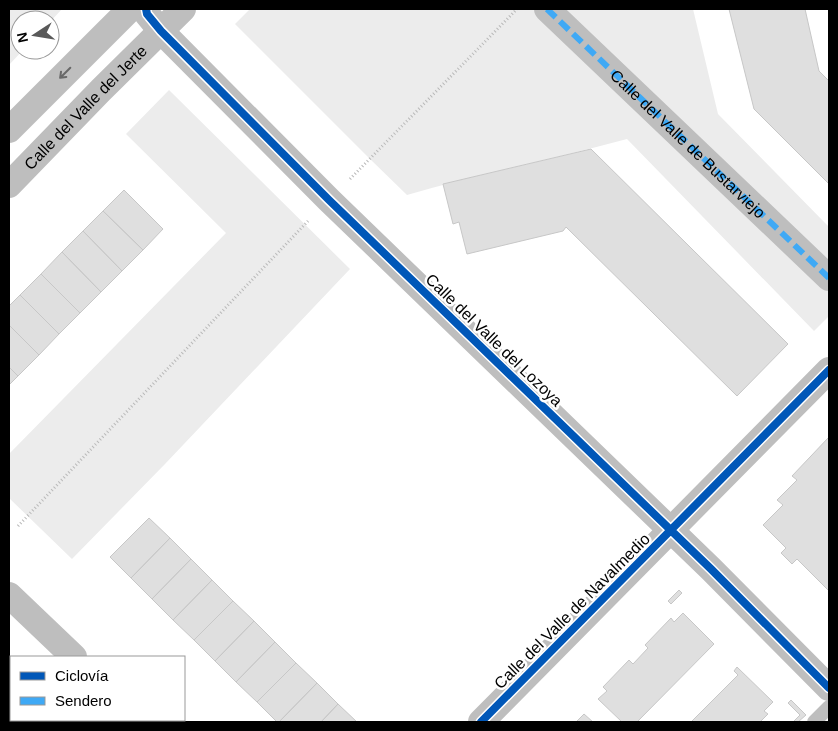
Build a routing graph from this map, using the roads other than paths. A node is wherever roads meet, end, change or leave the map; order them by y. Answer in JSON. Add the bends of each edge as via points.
{"nodes":[{"id":1,"x":130,"y":9,"type":"edge"},
{"id":2,"x":146,"y":9,"type":"edge"},
{"id":3,"x":184,"y":9,"type":"edge"},
{"id":4,"x":547,"y":9,"type":"edge"},
{"id":5,"x":161,"y":31,"type":"junction"},
{"id":6,"x":9,"y":130,"type":"edge"},
{"id":7,"x":9,"y":184,"type":"edge"},
{"id":8,"x":829,"y":278,"type":"edge"},
{"id":9,"x":829,"y":370,"type":"edge"},
{"id":10,"x":671,"y":530,"type":"junction"},
{"id":11,"x":9,"y":594,"type":"edge"},
{"id":12,"x":73,"y":656,"type":"edge"},
{"id":13,"x":829,"y":688,"type":"edge"},
{"id":14,"x":829,"y":706,"type":"edge"},
{"id":15,"x":482,"y":722,"type":"edge"},
{"id":16,"x":814,"y":722,"type":"edge"}],
"edges":[{"from":1,"to":6,"type":"street","one_way":true},
{"from":2,"to":5,"type":"street","name":"Calle del Valle del Lozoya"},
{"from":3,"to":5,"type":"street","name":"Calle del Valle del Jerte"},
{"from":4,"to":8,"type":"street","name":"Calle del Valle de Bustarviejo"},
{"from":5,"to":7,"type":"street","name":"Calle del Valle del Jerte"},
{"from":5,"to":10,"type":"street","name":"Calle del Valle del Lozoya","via":[[329,200]]},
{"from":9,"to":10,"type":"street","name":"Calle del Valle de Navalmedio"},
{"from":10,"to":13,"type":"street","name":"Calle del Valle del Lozoya"},
{"from":10,"to":15,"type":"street","name":"Calle del Valle de Navalmedio"},
{"from":11,"to":12,"type":"street"},
{"from":14,"to":16,"type":"lane"}]}
